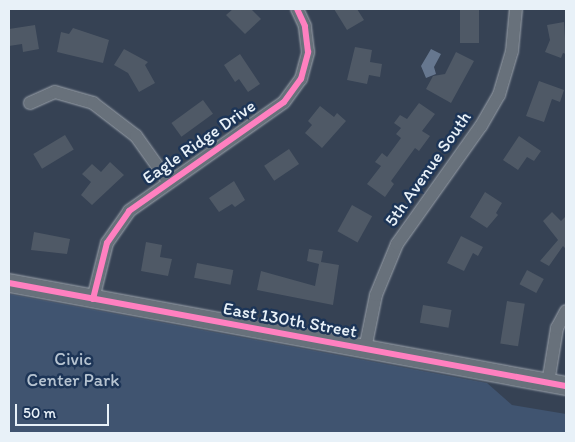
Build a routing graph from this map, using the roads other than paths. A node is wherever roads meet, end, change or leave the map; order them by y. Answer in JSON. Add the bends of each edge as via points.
{"nodes":[{"id":1,"x":296,"y":9,"type":"edge"},
{"id":2,"x":516,"y":9,"type":"edge"},
{"id":3,"x":30,"y":103,"type":"dead end"},
{"id":4,"x":168,"y":181,"type":"junction"},
{"id":5,"x":9,"y":283,"type":"edge"},
{"id":6,"x":93,"y":299,"type":"junction"},
{"id":7,"x":566,"y":311,"type":"edge"},
{"id":8,"x":365,"y":349,"type":"junction"},
{"id":9,"x":548,"y":382,"type":"junction"},
{"id":10,"x":566,"y":386,"type":"edge"}],
"edges":[{"from":1,"to":4,"type":"street","name":"Eagle Ridge Drive","via":[[305,26],[308,52],[301,79],[284,102]]},
{"from":2,"to":8,"type":"street","name":"5th Avenue South","via":[[512,51],[498,95],[481,126],[397,244],[376,295]]},
{"from":3,"to":4,"type":"street","via":[[55,92],[93,103],[136,136]]},
{"from":4,"to":6,"type":"street","name":"Eagle Ridge Drive","via":[[129,211],[116,227],[100,262]]},
{"from":5,"to":6,"type":"street","name":"East 130th Street"},
{"from":6,"to":8,"type":"street","name":"East 130th Street"},
{"from":7,"to":9,"type":"street","via":[[557,328]]},
{"from":8,"to":9,"type":"street","name":"East 130th Street"},
{"from":9,"to":10,"type":"street","name":"East 130th Street"}]}
